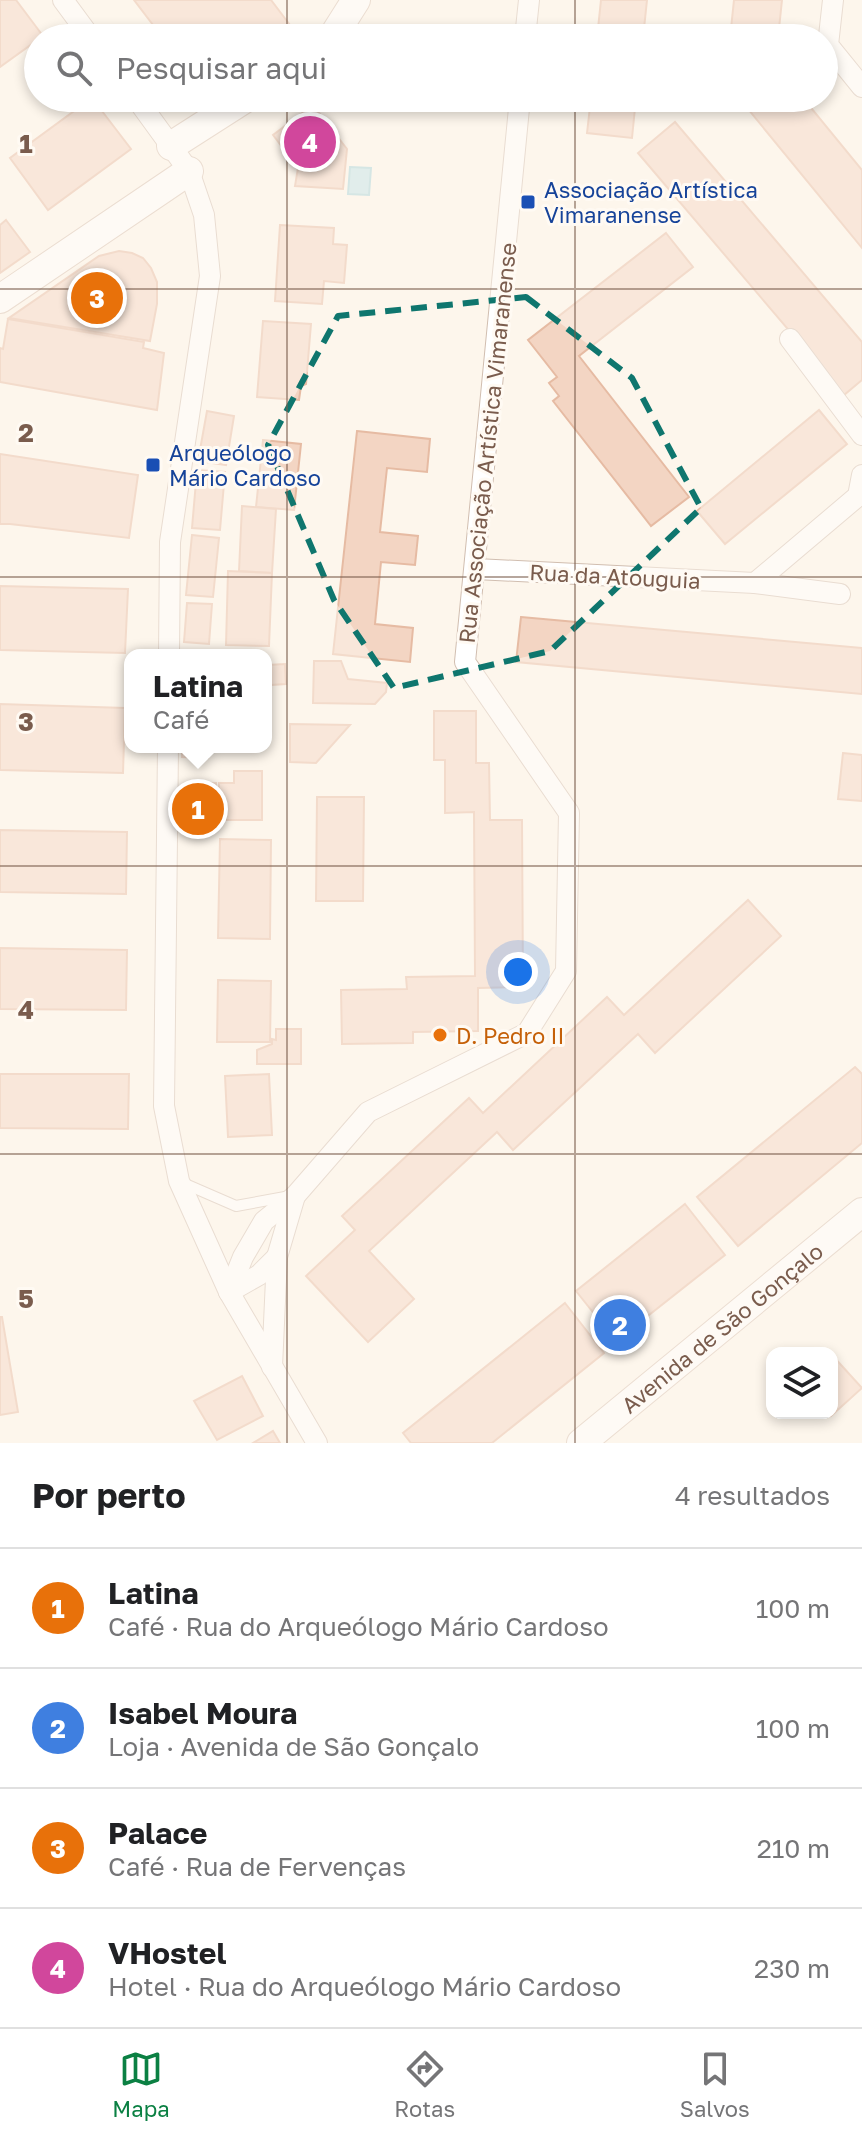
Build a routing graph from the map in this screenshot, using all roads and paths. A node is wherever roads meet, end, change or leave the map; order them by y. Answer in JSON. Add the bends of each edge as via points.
{"nodes":[{"id":1,"x":63,"y":0,"type":"edge"},
{"id":2,"x":356,"y":0,"type":"edge"},
{"id":3,"x":529,"y":0,"type":"edge"},
{"id":4,"x":833,"y":0,"type":"edge"},
{"id":5,"x":81,"y":24,"type":"edge"},
{"id":6,"x":341,"y":24,"type":"edge"},
{"id":7,"x":526,"y":24,"type":"edge"},
{"id":8,"x":830,"y":24,"type":"edge"},
{"id":9,"x":838,"y":57,"type":"edge"},
{"id":10,"x":862,"y":87,"type":"edge"},
{"id":11,"x":146,"y":112,"type":"edge"},
{"id":12,"x":224,"y":112,"type":"edge"},
{"id":13,"x":519,"y":112,"type":"edge"},
{"id":14,"x":171,"y":146,"type":"junction"},
{"id":15,"x":189,"y":171,"type":"junction"},
{"id":16,"x":0,"y":299,"type":"edge"},
{"id":17,"x":790,"y":339,"type":"dead end"},
{"id":18,"x":862,"y":435,"type":"edge"},
{"id":19,"x":862,"y":475,"type":"edge"},
{"id":20,"x":476,"y":569,"type":"junction"},
{"id":21,"x":755,"y":583,"type":"junction"},
{"id":22,"x":840,"y":594,"type":"dead end"},
{"id":23,"x":169,"y":649,"type":"edge"},
{"id":24,"x":168,"y":753,"type":"edge"},
{"id":25,"x":179,"y":1181,"type":"junction"},
{"id":26,"x":295,"y":1196,"type":"junction"},
{"id":27,"x":862,"y":1212,"type":"edge"},
{"id":28,"x":862,"y":1237,"type":"edge"},
{"id":29,"x":277,"y":1257,"type":"junction"},
{"id":30,"x":229,"y":1292,"type":"junction"},
{"id":31,"x":272,"y":1367,"type":"junction"},
{"id":32,"x":317,"y":1443,"type":"edge"},
{"id":33,"x":581,"y":1443,"type":"edge"},
{"id":34,"x":610,"y":1443,"type":"edge"}],
"edges":[{"from":1,"to":5,"type":"street"},
{"from":2,"to":6,"type":"street"},
{"from":3,"to":7,"type":"street"},
{"from":4,"to":8,"type":"street"},
{"from":9,"to":10,"type":"street"},
{"from":11,"to":14,"type":"street"},
{"from":12,"to":14,"type":"street"},
{"from":13,"to":20,"type":"street","name":"Rua Associação Artística Vimaranense"},
{"from":14,"to":15,"type":"street"},
{"from":15,"to":16,"type":"street"},
{"from":15,"to":23,"type":"street","via":[[204,215],[210,276],[170,542]]},
{"from":17,"to":18,"type":"street"},
{"from":19,"to":21,"type":"street","via":[[858,496]]},
{"from":20,"to":21,"type":"street","name":"Rua da Atouguia"},
{"from":20,"to":26,"type":"street","name":"Rua Associação Artística Vimaranense","via":[[465,662],[569,813],[566,971],[527,1033],[368,1112]]},
{"from":21,"to":22,"type":"street","name":"Rua da Atouguia"},
{"from":24,"to":25,"type":"street","via":[[164,1106]]},
{"from":25,"to":26,"type":"lane","via":[[236,1206]]},
{"from":25,"to":30,"type":"street"},
{"from":26,"to":29,"type":"street","name":"Rua Associação Artística Vimaranense"},
{"from":26,"to":30,"type":"street","name":"Rua Associação Artística Vimaranense","via":[[264,1221]]},
{"from":27,"to":33,"type":"street","name":"Avenida de São Gonçalo"},
{"from":28,"to":34,"type":"street","name":"Avenida de São Gonçalo"},
{"from":29,"to":30,"type":"street"},
{"from":29,"to":31,"type":"street","name":"Rua Associação Artística Vimaranense"},
{"from":30,"to":31,"type":"street"},
{"from":31,"to":32,"type":"street"}]}
